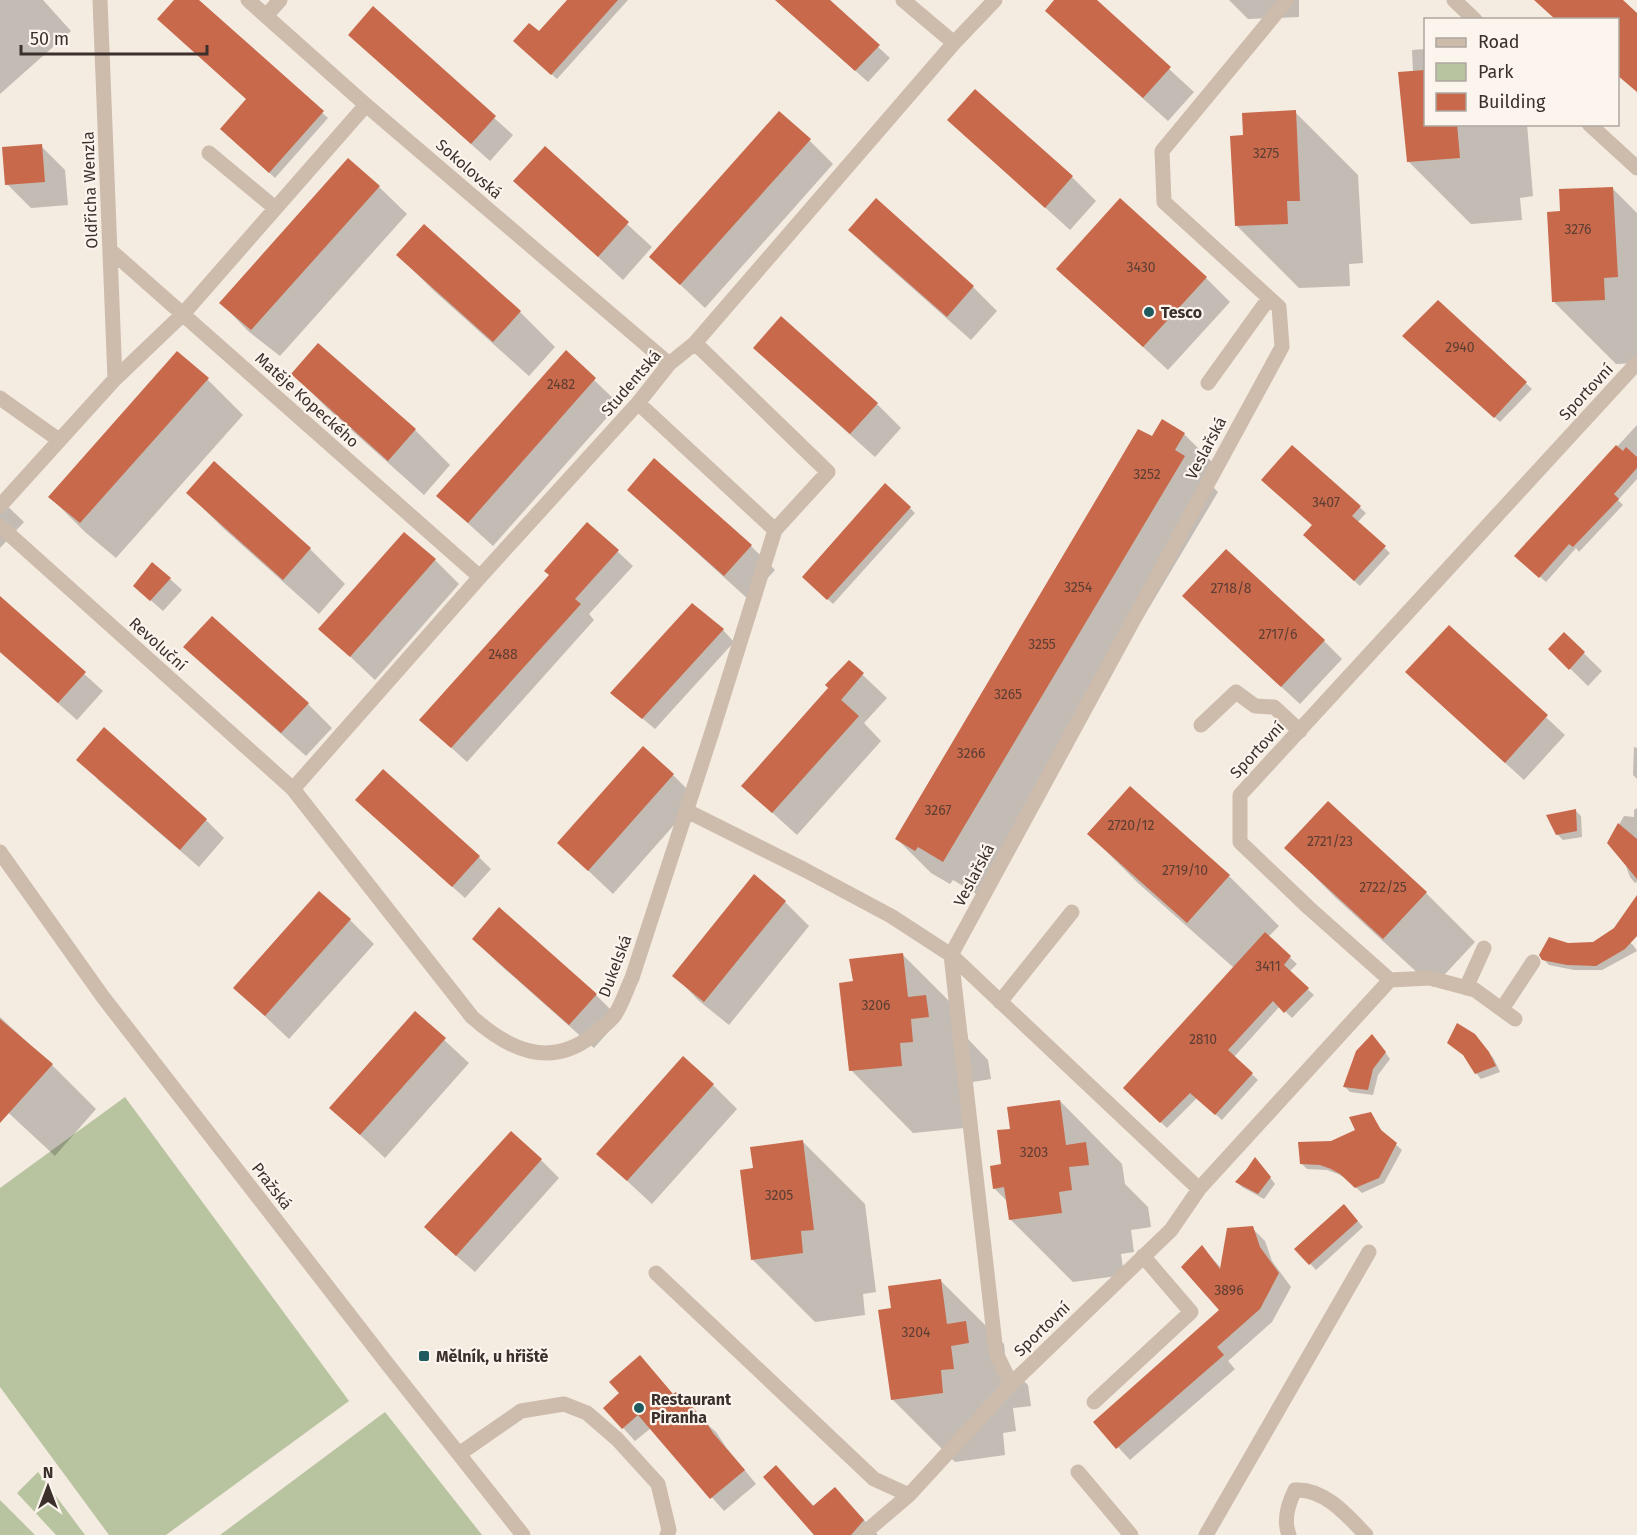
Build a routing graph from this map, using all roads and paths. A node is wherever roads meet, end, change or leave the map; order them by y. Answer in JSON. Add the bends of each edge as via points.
{"nodes":[{"id":1,"x":100,"y":0,"type":"edge"},
{"id":2,"x":248,"y":0,"type":"edge"},
{"id":3,"x":280,"y":0,"type":"edge"},
{"id":4,"x":903,"y":0,"type":"edge"},
{"id":5,"x":995,"y":0,"type":"edge"},
{"id":6,"x":1287,"y":0,"type":"edge"},
{"id":7,"x":1454,"y":0,"type":"edge"},
{"id":8,"x":266,"y":15,"type":"junction"},
{"id":9,"x":1473,"y":18,"type":"edge"},
{"id":10,"x":954,"y":43,"type":"junction"},
{"id":11,"x":366,"y":105,"type":"junction"},
{"id":12,"x":1591,"y":126,"type":"edge"},
{"id":13,"x":209,"y":153,"type":"dead end"},
{"id":14,"x":1637,"y":168,"type":"edge"},
{"id":15,"x":275,"y":208,"type":"junction"},
{"id":16,"x":110,"y":250,"type":"junction"},
{"id":17,"x":1269,"y":298,"type":"junction"},
{"id":18,"x":183,"y":315,"type":"junction"},
{"id":19,"x":695,"y":343,"type":"junction"},
{"id":20,"x":1637,"y":363,"type":"edge"},
{"id":21,"x":669,"y":364,"type":"junction"},
{"id":22,"x":115,"y":379,"type":"junction"},
{"id":23,"x":1208,"y":383,"type":"dead end"},
{"id":24,"x":0,"y":398,"type":"edge"},
{"id":25,"x":638,"y":403,"type":"junction"},
{"id":26,"x":59,"y":440,"type":"junction"},
{"id":27,"x":0,"y":506,"type":"edge"},
{"id":28,"x":0,"y":526,"type":"edge"},
{"id":29,"x":775,"y":530,"type":"junction"},
{"id":30,"x":480,"y":577,"type":"junction"},
{"id":31,"x":1201,"y":725,"type":"dead end"},
{"id":32,"x":1300,"y":731,"type":"junction"},
{"id":33,"x":293,"y":789,"type":"junction"},
{"id":34,"x":687,"y":811,"type":"junction"},
{"id":35,"x":0,"y":852,"type":"edge"},
{"id":36,"x":1072,"y":912,"type":"dead end"},
{"id":37,"x":1484,"y":948,"type":"dead end"},
{"id":38,"x":951,"y":955,"type":"junction"},
{"id":39,"x":1533,"y":962,"type":"dead end"},
{"id":40,"x":1390,"y":980,"type":"junction"},
{"id":41,"x":1466,"y":988,"type":"junction"},
{"id":42,"x":1000,"y":1002,"type":"junction"},
{"id":43,"x":1502,"y":1009,"type":"junction"},
{"id":44,"x":1515,"y":1019,"type":"dead end"},
{"id":45,"x":1199,"y":1189,"type":"junction"},
{"id":46,"x":1369,"y":1252,"type":"dead end"},
{"id":47,"x":1143,"y":1256,"type":"junction"},
{"id":48,"x":656,"y":1273,"type":"dead end"},
{"id":49,"x":1011,"y":1384,"type":"junction"},
{"id":50,"x":1094,"y":1402,"type":"dead end"},
{"id":51,"x":459,"y":1454,"type":"junction"},
{"id":52,"x":1078,"y":1472,"type":"dead end"},
{"id":53,"x":909,"y":1496,"type":"junction"},
{"id":54,"x":523,"y":1535,"type":"edge"},
{"id":55,"x":667,"y":1535,"type":"edge"},
{"id":56,"x":862,"y":1535,"type":"edge"},
{"id":57,"x":1131,"y":1535,"type":"edge"},
{"id":58,"x":1206,"y":1535,"type":"edge"},
{"id":59,"x":1289,"y":1535,"type":"edge"},
{"id":60,"x":1366,"y":1535,"type":"edge"}],
"edges":[{"from":1,"to":16,"type":"street","name":"Oldřicha Wenzla"},
{"from":2,"to":8,"type":"street","name":"Sokolovská"},
{"from":3,"to":8,"type":"street"},
{"from":4,"to":10,"type":"street"},
{"from":5,"to":10,"type":"street","name":"Studentská"},
{"from":6,"to":17,"type":"street","name":"Veslařská","via":[[1162,151],[1164,202]]},
{"from":7,"to":9,"type":"street"},
{"from":8,"to":11,"type":"street","name":"Sokolovská"},
{"from":10,"to":19,"type":"street","name":"Studentská"},
{"from":11,"to":15,"type":"street"},
{"from":11,"to":21,"type":"street","name":"Sokolovská"},
{"from":12,"to":14,"type":"street"},
{"from":13,"to":15,"type":"street"},
{"from":15,"to":18,"type":"street"},
{"from":16,"to":18,"type":"street","name":"Matěje Kopeckého"},
{"from":16,"to":22,"type":"street","name":"Oldřicha Wenzla"},
{"from":17,"to":23,"type":"street"},
{"from":17,"to":38,"type":"street","name":"Veslařská","via":[[1279,307],[1282,347]]},
{"from":18,"to":22,"type":"street"},
{"from":18,"to":30,"type":"street","name":"Matěje Kopeckého"},
{"from":19,"to":21,"type":"street","name":"Studentská"},
{"from":19,"to":29,"type":"street","via":[[828,472]]},
{"from":20,"to":32,"type":"street","name":"Sportovní"},
{"from":21,"to":25,"type":"street","name":"Studentská"},
{"from":22,"to":26,"type":"street"},
{"from":24,"to":26,"type":"street"},
{"from":25,"to":29,"type":"street"},
{"from":25,"to":30,"type":"street","name":"Studentská"},
{"from":26,"to":27,"type":"street"},
{"from":28,"to":33,"type":"street","name":"Revoluční"},
{"from":29,"to":34,"type":"street","name":"Dukelská"},
{"from":30,"to":33,"type":"street","name":"Studentská"},
{"from":31,"to":32,"type":"street","via":[[1236,692],[1256,706],[1274,707]]},
{"from":32,"to":40,"type":"street","name":"Sportovní","via":[[1240,795],[1240,842]]},
{"from":33,"to":34,"type":"street","name":"Dukelská","via":[[472,1017],[505,1043],[549,1053],[584,1042],[615,1015],[632,978]]},
{"from":34,"to":38,"type":"street","via":[[881,911]]},
{"from":35,"to":51,"type":"street","name":"Pražská","via":[[103,998]]},
{"from":36,"to":42,"type":"street"},
{"from":37,"to":41,"type":"street"},
{"from":38,"to":42,"type":"street"},
{"from":38,"to":49,"type":"street","via":[[996,1353]]},
{"from":39,"to":43,"type":"street"},
{"from":40,"to":41,"type":"street","via":[[1430,978]]},
{"from":40,"to":45,"type":"street","name":"Sportovní"},
{"from":41,"to":43,"type":"street"},
{"from":42,"to":45,"type":"street"},
{"from":43,"to":44,"type":"street"},
{"from":45,"to":47,"type":"street","name":"Sportovní","via":[[1171,1230]]},
{"from":46,"to":58,"type":"street"},
{"from":47,"to":49,"type":"street","name":"Sportovní"},
{"from":47,"to":50,"type":"street","via":[[1191,1312]]},
{"from":48,"to":53,"type":"street","via":[[874,1479]]},
{"from":49,"to":53,"type":"street","name":"Sportovní"},
{"from":51,"to":54,"type":"street","name":"Pražská"},
{"from":51,"to":55,"type":"street","via":[[521,1411],[564,1404],[587,1413],[658,1484]]},
{"from":52,"to":57,"type":"street"},
{"from":53,"to":56,"type":"street","name":"Sportovní"},
{"from":59,"to":60,"type":"street","via":[[1285,1526],[1290,1500],[1295,1490],[1307,1489],[1323,1495]]}]}
